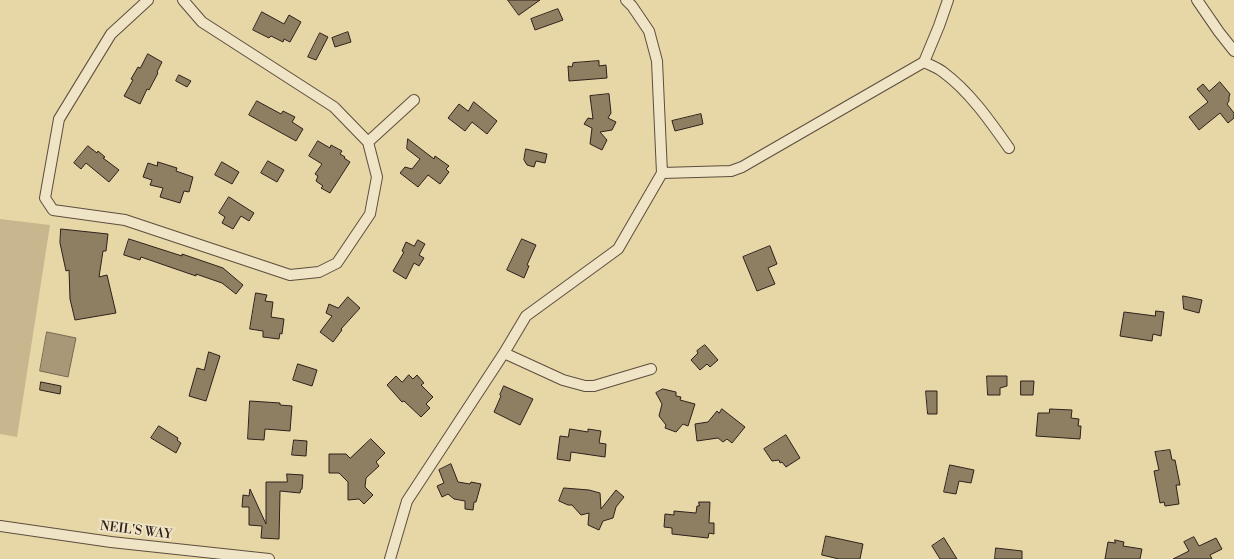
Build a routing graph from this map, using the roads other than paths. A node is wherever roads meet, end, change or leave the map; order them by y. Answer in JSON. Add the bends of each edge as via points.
{"nodes":[{"id":1,"x":148,"y":0,"type":"edge"},
{"id":2,"x":182,"y":0,"type":"edge"},
{"id":3,"x":626,"y":0,"type":"edge"},
{"id":4,"x":948,"y":0,"type":"edge"},
{"id":5,"x":1197,"y":0,"type":"edge"},
{"id":6,"x":1234,"y":50,"type":"edge"},
{"id":7,"x":924,"y":62,"type":"junction"},
{"id":8,"x":414,"y":100,"type":"dead end"},
{"id":9,"x":368,"y":142,"type":"junction"},
{"id":10,"x":1010,"y":148,"type":"dead end"},
{"id":11,"x":662,"y":173,"type":"junction"},
{"id":12,"x":504,"y":353,"type":"junction"},
{"id":13,"x":651,"y":369,"type":"dead end"},
{"id":14,"x":0,"y":526,"type":"edge"},
{"id":15,"x":269,"y":559,"type":"edge"},
{"id":16,"x":390,"y":559,"type":"edge"}],
"edges":[{"from":1,"to":9,"type":"street","via":[[111,34],[59,119],[45,198],[53,210],[125,220],[290,275],[319,272],[337,263],[370,214],[377,177]]},
{"from":2,"to":9,"type":"street","via":[[202,22],[334,108]]},
{"from":3,"to":11,"type":"street","via":[[649,31],[657,61]]},
{"from":4,"to":7,"type":"street"},
{"from":5,"to":6,"type":"street"},
{"from":7,"to":10,"type":"street","via":[[942,71],[960,86]]},
{"from":7,"to":11,"type":"street","via":[[742,167],[731,171]]},
{"from":8,"to":9,"type":"street"},
{"from":11,"to":12,"type":"street","via":[[618,249],[526,316]]},
{"from":12,"to":13,"type":"street","via":[[563,380],[584,386],[594,386]]},
{"from":12,"to":16,"type":"street","via":[[407,501]]},
{"from":14,"to":15,"type":"street","name":"NEIL'S WAY","via":[[111,542]]}]}
